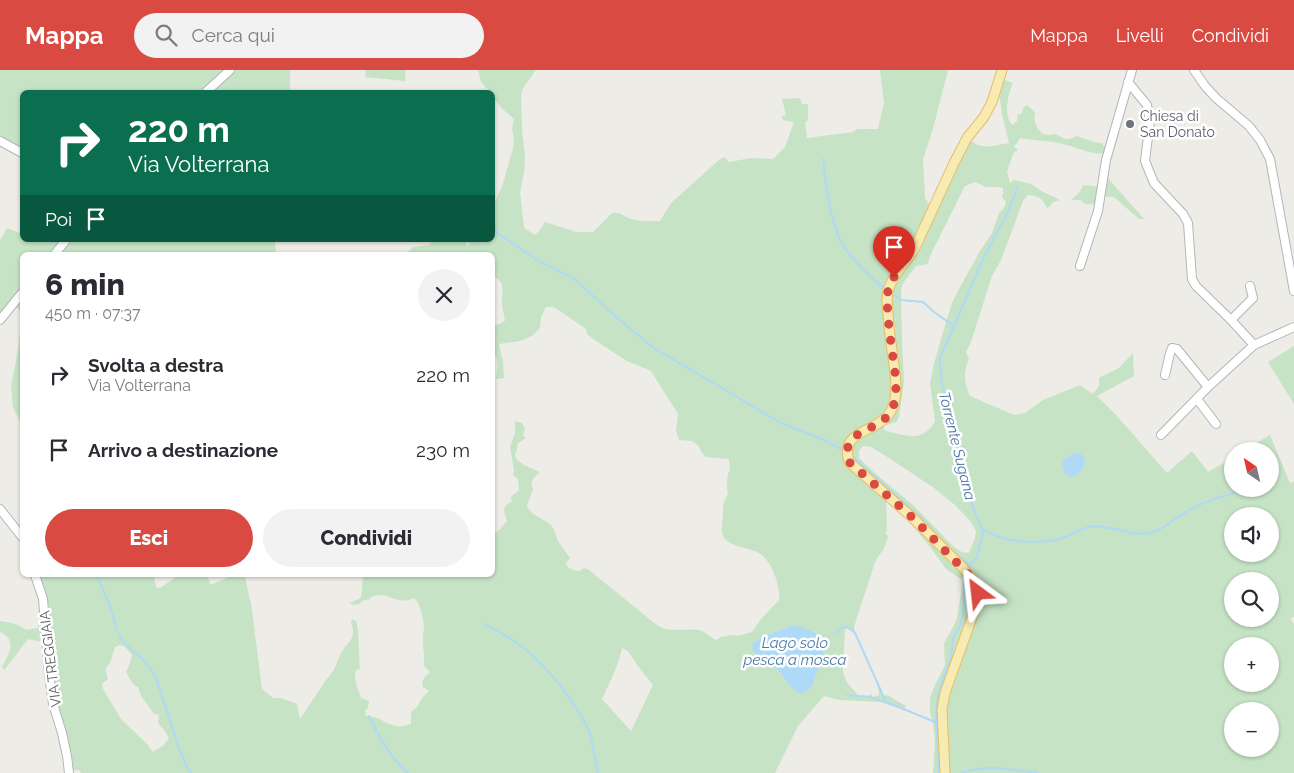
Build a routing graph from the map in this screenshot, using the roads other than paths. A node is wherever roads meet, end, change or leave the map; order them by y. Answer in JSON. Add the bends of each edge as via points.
{"nodes":[{"id":1,"x":230,"y":70,"type":"edge"},
{"id":2,"x":1002,"y":70,"type":"edge"},
{"id":3,"x":1132,"y":70,"type":"edge"},
{"id":4,"x":1194,"y":70,"type":"edge"},
{"id":5,"x":1128,"y":82,"type":"junction"},
{"id":6,"x":208,"y":90,"type":"edge"},
{"id":7,"x":0,"y":141,"type":"edge"},
{"id":8,"x":20,"y":153,"type":"edge"},
{"id":9,"x":64,"y":242,"type":"edge"},
{"id":10,"x":56,"y":252,"type":"edge"},
{"id":11,"x":1080,"y":266,"type":"dead end"},
{"id":12,"x":1250,"y":286,"type":"dead end"},
{"id":13,"x":1294,"y":291,"type":"edge"},
{"id":14,"x":20,"y":295,"type":"edge"},
{"id":15,"x":0,"y":320,"type":"edge"},
{"id":16,"x":1231,"y":320,"type":"junction"},
{"id":17,"x":1294,"y":327,"type":"edge"},
{"id":18,"x":1254,"y":345,"type":"junction"},
{"id":19,"x":1165,"y":375,"type":"dead end"},
{"id":20,"x":1208,"y":388,"type":"junction"},
{"id":21,"x":1197,"y":399,"type":"junction"},
{"id":22,"x":1216,"y":424,"type":"dead end"},
{"id":23,"x":1161,"y":435,"type":"dead end"},
{"id":24,"x":0,"y":509,"type":"edge"},
{"id":25,"x":20,"y":535,"type":"edge"},
{"id":26,"x":36,"y":577,"type":"edge"},
{"id":27,"x":69,"y":773,"type":"edge"},
{"id":28,"x":945,"y":773,"type":"edge"}],
"edges":[{"from":1,"to":6,"type":"street"},
{"from":2,"to":28,"type":"main road","via":[[992,102],[966,138],[914,250],[888,290],[894,406],[882,421],[860,433],[847,446],[849,462],[913,518],[970,576],[978,593],[942,708]]},
{"from":3,"to":5,"type":"street"},
{"from":4,"to":13,"type":"street","via":[[1204,86],[1249,126],[1270,159]]},
{"from":5,"to":11,"type":"street","via":[[1106,160],[1098,211]]},
{"from":5,"to":16,"type":"street","via":[[1147,105],[1150,121],[1145,160],[1154,183],[1188,223],[1192,279]]},
{"from":7,"to":8,"type":"street"},
{"from":9,"to":10,"type":"street"},
{"from":12,"to":16,"type":"street","via":[[1253,298]]},
{"from":14,"to":15,"type":"street"},
{"from":16,"to":18,"type":"street"},
{"from":17,"to":18,"type":"street"},
{"from":18,"to":20,"type":"street"},
{"from":19,"to":20,"type":"street","via":[[1172,348],[1177,349]]},
{"from":20,"to":21,"type":"street"},
{"from":21,"to":22,"type":"street"},
{"from":21,"to":23,"type":"street"},
{"from":24,"to":25,"type":"street"},
{"from":26,"to":27,"type":"street","name":"VIA TREGGIAIA","via":[[43,599],[53,704]]}]}
